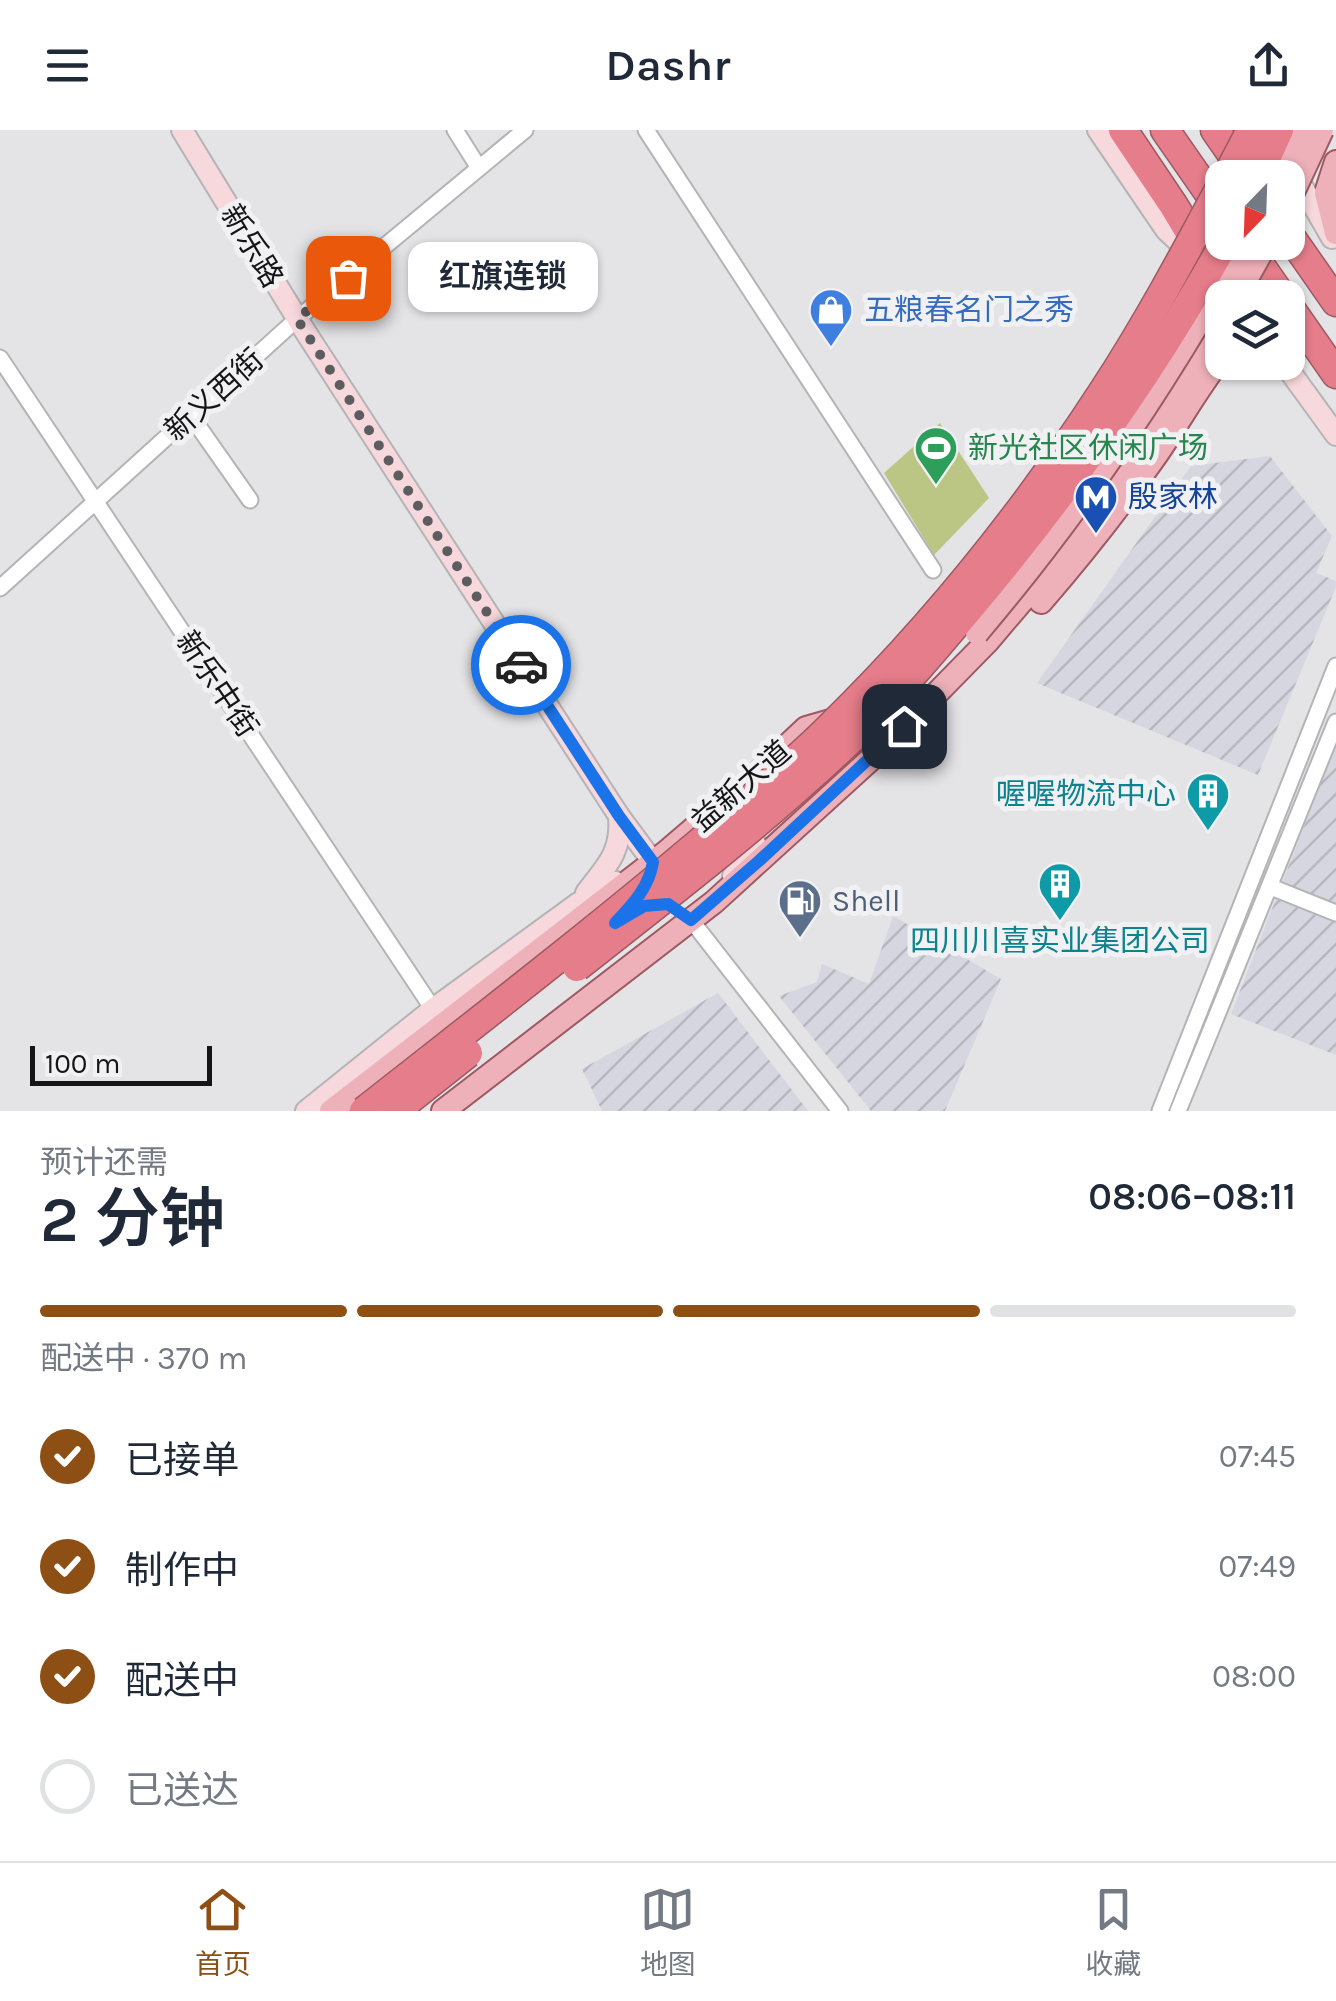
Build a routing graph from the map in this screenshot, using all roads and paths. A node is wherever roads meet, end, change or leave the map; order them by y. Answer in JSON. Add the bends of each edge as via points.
{"nodes":[{"id":1,"x":182,"y":130,"type":"edge"},
{"id":2,"x":456,"y":130,"type":"edge"},
{"id":3,"x":525,"y":130,"type":"edge"},
{"id":4,"x":646,"y":130,"type":"edge"},
{"id":5,"x":1098,"y":130,"type":"edge"},
{"id":6,"x":1123,"y":130,"type":"edge"},
{"id":7,"x":1165,"y":130,"type":"edge"},
{"id":8,"x":1215,"y":130,"type":"edge"},
{"id":9,"x":1251,"y":130,"type":"edge"},
{"id":10,"x":1269,"y":130,"type":"edge"},
{"id":11,"x":1279,"y":130,"type":"edge"},
{"id":12,"x":1302,"y":130,"type":"edge"},
{"id":13,"x":1322,"y":130,"type":"edge"},
{"id":14,"x":1235,"y":160,"type":"edge"},
{"id":15,"x":1236,"y":160,"type":"edge"},
{"id":16,"x":1265,"y":160,"type":"edge"},
{"id":17,"x":1288,"y":160,"type":"edge"},
{"id":18,"x":1336,"y":162,"type":"edge"},
{"id":19,"x":1305,"y":166,"type":"edge"},
{"id":20,"x":479,"y":168,"type":"junction"},
{"id":21,"x":1205,"y":188,"type":"edge"},
{"id":22,"x":1205,"y":217,"type":"edge"},
{"id":23,"x":1336,"y":233,"type":"edge"},
{"id":24,"x":1336,"y":244,"type":"edge"},
{"id":25,"x":1305,"y":257,"type":"edge"},
{"id":26,"x":1215,"y":260,"type":"edge"},
{"id":27,"x":1234,"y":260,"type":"edge"},
{"id":28,"x":1252,"y":260,"type":"edge"},
{"id":29,"x":1218,"y":280,"type":"edge"},
{"id":30,"x":1222,"y":280,"type":"edge"},
{"id":31,"x":1236,"y":280,"type":"edge"},
{"id":32,"x":1336,"y":302,"type":"edge"},
{"id":33,"x":297,"y":319,"type":"junction"},
{"id":34,"x":1305,"y":329,"type":"edge"},
{"id":35,"x":1205,"y":346,"type":"edge"},
{"id":36,"x":0,"y":358,"type":"edge"},
{"id":37,"x":1336,"y":374,"type":"edge"},
{"id":38,"x":1205,"y":379,"type":"edge"},
{"id":39,"x":1295,"y":380,"type":"edge"},
{"id":40,"x":7,"y":383,"type":"edge"},
{"id":41,"x":191,"y":416,"type":"junction"},
{"id":42,"x":1336,"y":436,"type":"edge"},
{"id":43,"x":250,"y":500,"type":"dead end"},
{"id":44,"x":96,"y":502,"type":"junction"},
{"id":45,"x":933,"y":570,"type":"dead end"},
{"id":46,"x":0,"y":588,"type":"edge"},
{"id":47,"x":979,"y":644,"type":"junction"},
{"id":48,"x":1336,"y":666,"type":"edge"},
{"id":49,"x":1336,"y":722,"type":"edge"},
{"id":50,"x":619,"y":816,"type":"junction"},
{"id":51,"x":693,"y":828,"type":"junction"},
{"id":52,"x":653,"y":862,"type":"junction"},
{"id":53,"x":1271,"y":887,"type":"junction"},
{"id":54,"x":714,"y":902,"type":"junction"},
{"id":55,"x":576,"y":913,"type":"junction"},
{"id":56,"x":1336,"y":914,"type":"edge"},
{"id":57,"x":691,"y":920,"type":"junction"},
{"id":58,"x":615,"y":923,"type":"junction"},
{"id":59,"x":434,"y":1009,"type":"junction"},
{"id":60,"x":306,"y":1111,"type":"edge"},
{"id":61,"x":331,"y":1111,"type":"edge"},
{"id":62,"x":364,"y":1111,"type":"edge"},
{"id":63,"x":378,"y":1111,"type":"edge"},
{"id":64,"x":395,"y":1111,"type":"edge"},
{"id":65,"x":443,"y":1111,"type":"edge"},
{"id":66,"x":840,"y":1111,"type":"edge"},
{"id":67,"x":1160,"y":1111,"type":"edge"},
{"id":68,"x":1178,"y":1111,"type":"edge"}],
"edges":[{"from":1,"to":33,"type":"street","name":"新乐路"},
{"from":2,"to":20,"type":"street"},
{"from":3,"to":20,"type":"street","name":"新义西街"},
{"from":4,"to":45,"type":"street"},
{"from":5,"to":29,"type":"street","via":[[1166,230]]},
{"from":6,"to":30,"type":"highway"},
{"from":7,"to":21,"type":"highway"},
{"from":8,"to":15,"type":"highway"},
{"from":9,"to":14,"type":"highway","bridge":true},
{"from":10,"to":24,"type":"street"},
{"from":11,"to":16,"type":"highway","bridge":true},
{"from":12,"to":17,"type":"main road","bridge":true},
{"from":13,"to":19,"type":"main road","bridge":true},
{"from":18,"to":23,"type":"main road","via":[[1326,193]]},
{"from":20,"to":33,"type":"street","name":"新义西街"},
{"from":22,"to":62,"type":"highway","bridge":true,"via":[[1062,453],[867,690],[658,877]]},
{"from":25,"to":32,"type":"highway"},
{"from":26,"to":64,"type":"highway","bridge":true,"via":[[1096,448],[920,668],[796,790]]},
{"from":27,"to":47,"type":"main road","name":"益新大道","bridge":true,"via":[[1132,429]]},
{"from":28,"to":31,"type":"main road","bridge":true},
{"from":33,"to":41,"type":"street","name":"新义西街"},
{"from":33,"to":50,"type":"street","name":"新乐路"},
{"from":34,"to":37,"type":"highway"},
{"from":35,"to":47,"type":"main road","name":"益新大道","via":[[1044,575]]},
{"from":36,"to":40,"type":"street","name":"新乐中街"},
{"from":38,"to":47,"type":"main road","via":[[1074,564],[995,656]]},
{"from":39,"to":42,"type":"street"},
{"from":40,"to":44,"type":"street","name":"新乐中街"},
{"from":41,"to":43,"type":"street"},
{"from":41,"to":44,"type":"street","name":"新义西街"},
{"from":44,"to":46,"type":"street","name":"新义西街"},
{"from":44,"to":59,"type":"street","name":"新乐中街"},
{"from":47,"to":51,"type":"main road","name":"益新大道","via":[[915,695],[806,728]]},
{"from":47,"to":54,"type":"main road","name":"益新大道","via":[[875,755]]},
{"from":48,"to":67,"type":"street"},
{"from":49,"to":53,"type":"street"},
{"from":50,"to":51,"type":"street","via":[[658,842]]},
{"from":50,"to":52,"type":"street","name":"新乐路"},
{"from":50,"to":55,"type":"street","via":[[614,857]]},
{"from":51,"to":52,"type":"main road","name":"益新大道"},
{"from":52,"to":54,"type":"street","via":[[702,832],[740,824],[755,844]]},
{"from":52,"to":55,"type":"main road","name":"益新大道"},
{"from":52,"to":58,"type":"street","via":[[651,878]]},
{"from":53,"to":56,"type":"street"},
{"from":53,"to":68,"type":"street"},
{"from":54,"to":57,"type":"main road","name":"益新大道"},
{"from":55,"to":59,"type":"street"},
{"from":55,"to":61,"type":"main road","name":"益新大道"},
{"from":57,"to":58,"type":"street","via":[[668,904],[644,906]]},
{"from":57,"to":65,"type":"main road","name":"益新大道"},
{"from":57,"to":66,"type":"street"},
{"from":58,"to":63,"type":"street"},
{"from":59,"to":60,"type":"street"}]}
